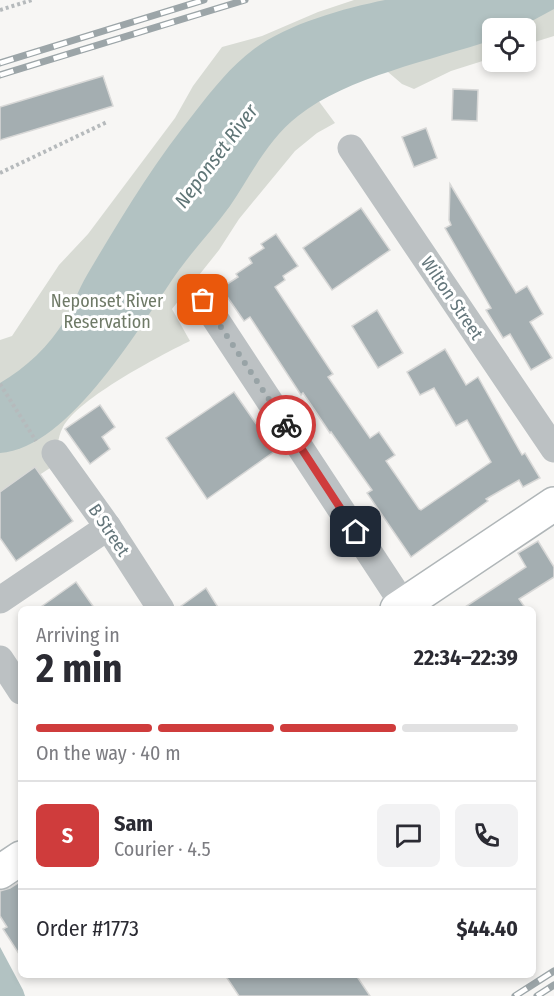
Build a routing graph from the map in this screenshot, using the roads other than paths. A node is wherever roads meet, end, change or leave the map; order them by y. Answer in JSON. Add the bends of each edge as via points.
{"nodes":[{"id":1,"x":351,"y":148,"type":"dead end"},
{"id":2,"x":203,"y":300,"type":"dead end"},
{"id":3,"x":554,"y":449,"type":"edge"},
{"id":4,"x":49,"y":452,"type":"road end"},
{"id":5,"x":552,"y":510,"type":"edge"},
{"id":6,"x":108,"y":527,"type":"junction"},
{"id":7,"x":0,"y":600,"type":"edge"},
{"id":8,"x":159,"y":606,"type":"edge"},
{"id":9,"x":399,"y":606,"type":"edge"},
{"id":10,"x":402,"y":606,"type":"edge"},
{"id":11,"x":0,"y":659,"type":"edge"},
{"id":12,"x":18,"y":686,"type":"edge"},
{"id":13,"x":18,"y":860,"type":"edge"},
{"id":14,"x":0,"y":872,"type":"edge"}],
"edges":[{"from":1,"to":3,"type":"street","name":"Wilton Street"},
{"from":2,"to":9,"type":"street"},
{"from":4,"to":6,"type":"street","name":"B Street"},
{"from":5,"to":10,"type":"main road"},
{"from":6,"to":7,"type":"street"},
{"from":6,"to":8,"type":"street","name":"B Street"},
{"from":11,"to":12,"type":"street"},
{"from":13,"to":14,"type":"main road"}]}
